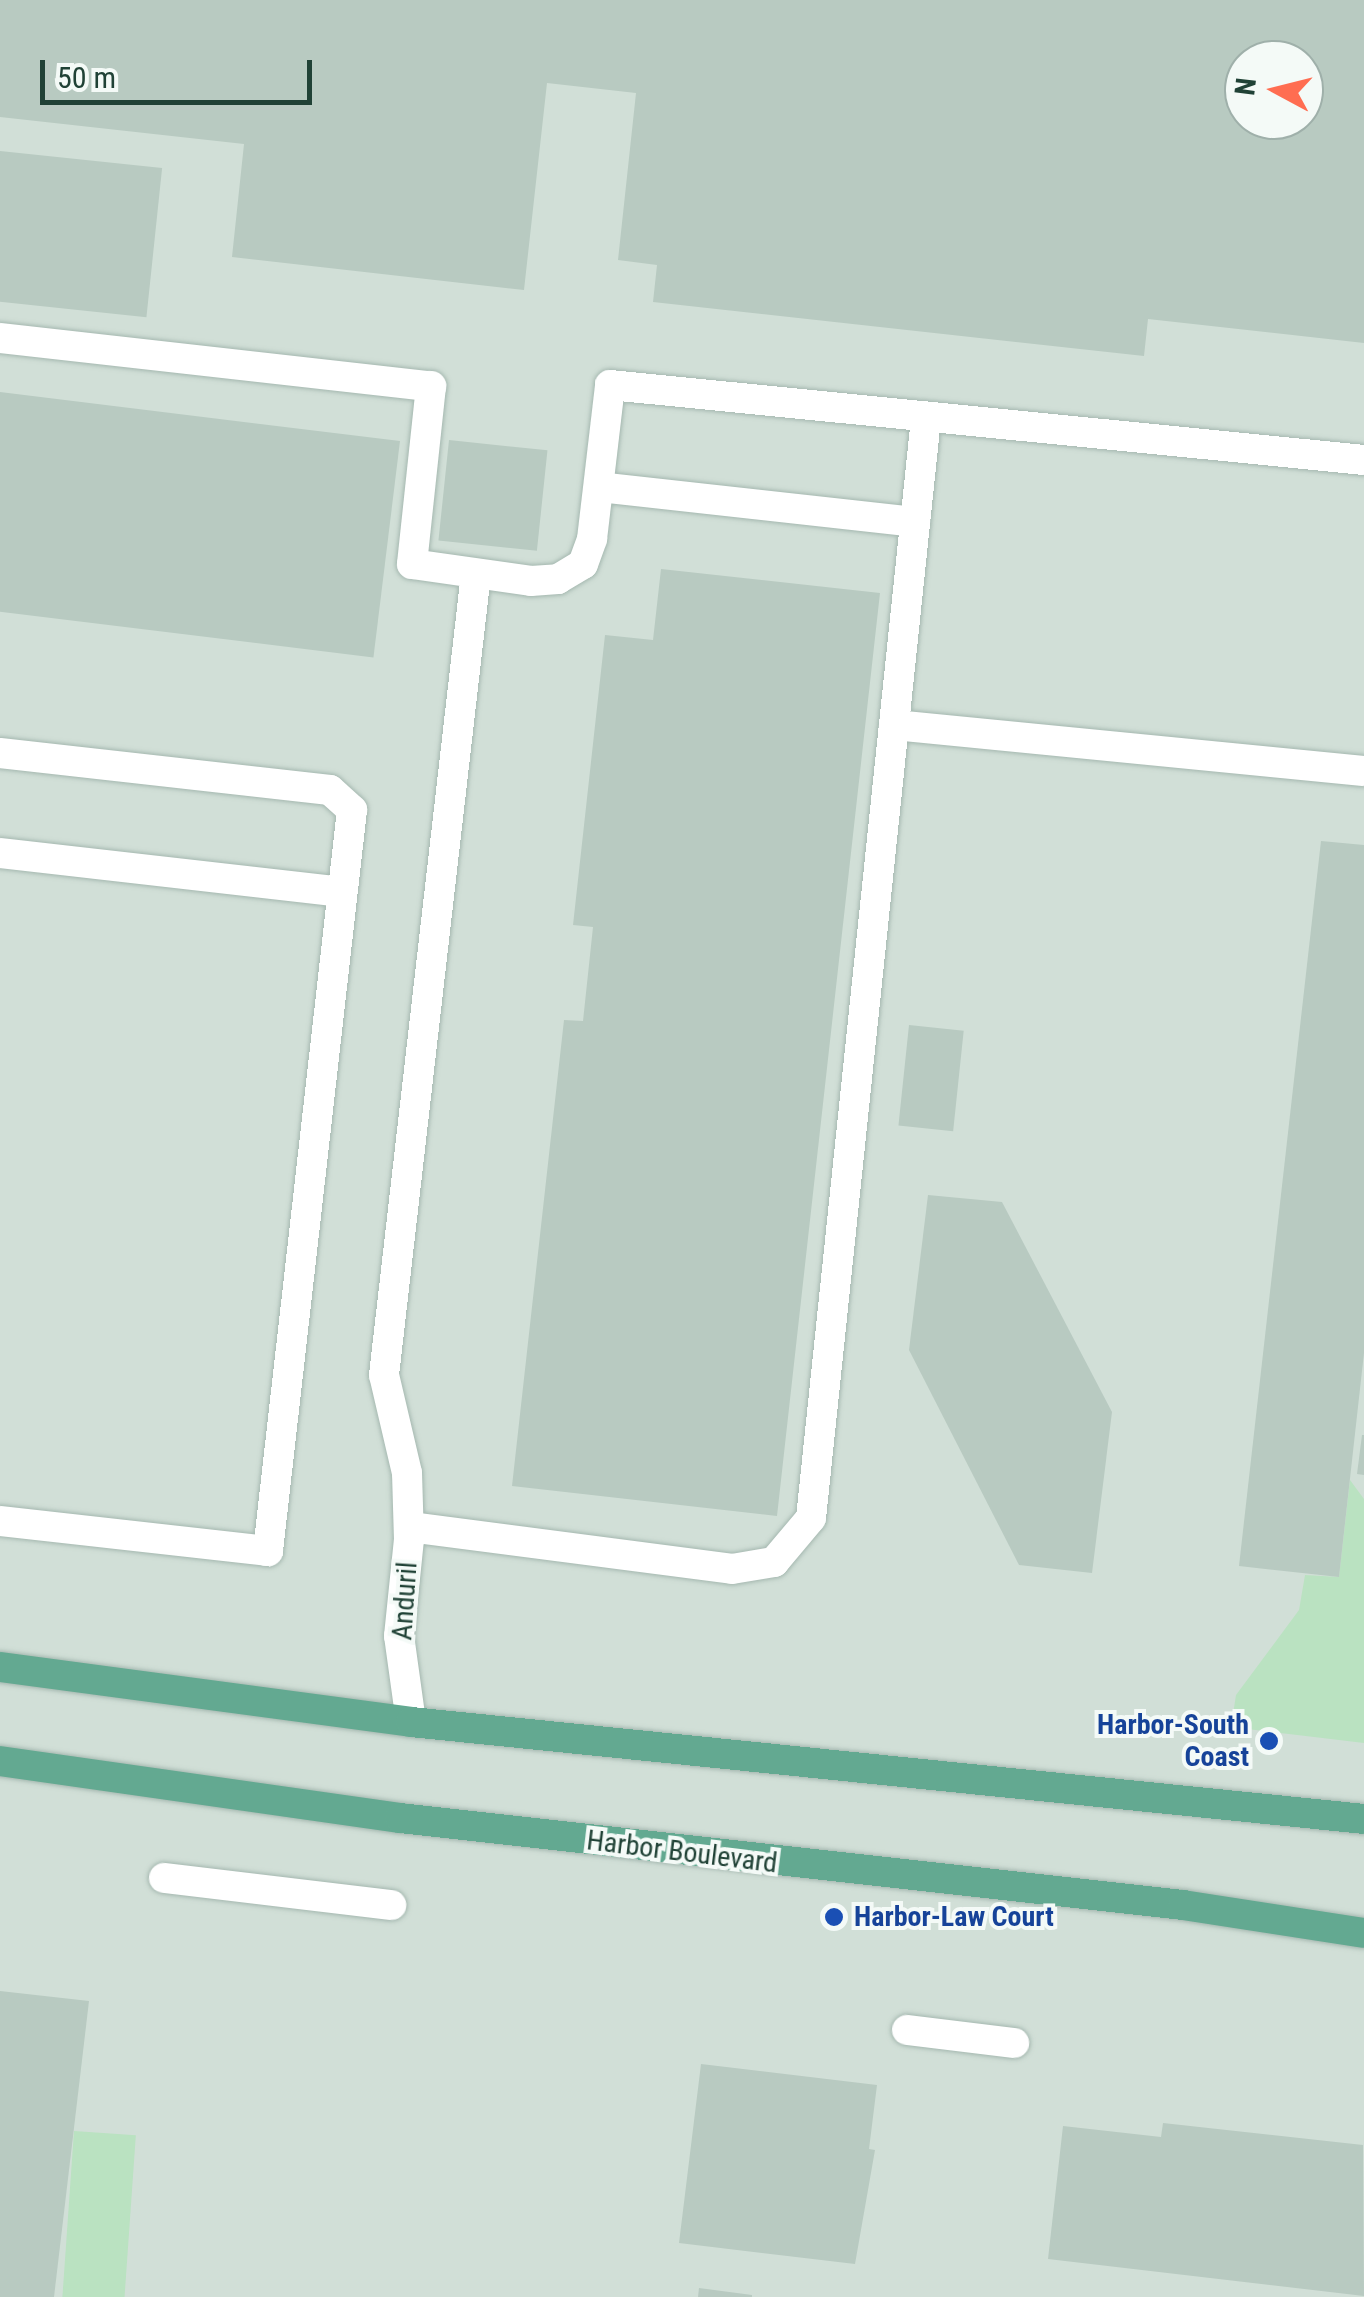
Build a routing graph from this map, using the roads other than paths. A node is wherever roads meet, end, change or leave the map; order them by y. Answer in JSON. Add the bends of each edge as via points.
{"nodes":[{"id":1,"x":0,"y":338,"type":"edge"},
{"id":2,"x":926,"y":419,"type":"junction"},
{"id":3,"x":1364,"y":460,"type":"edge"},
{"id":4,"x":599,"y":487,"type":"junction"},
{"id":5,"x":915,"y":522,"type":"junction"},
{"id":6,"x":476,"y":574,"type":"junction"},
{"id":7,"x":894,"y":724,"type":"junction"},
{"id":8,"x":0,"y":753,"type":"edge"},
{"id":9,"x":1364,"y":771,"type":"edge"},
{"id":10,"x":0,"y":853,"type":"edge"},
{"id":11,"x":342,"y":892,"type":"junction"},
{"id":12,"x":0,"y":1522,"type":"edge"},
{"id":13,"x":410,"y":1533,"type":"junction"},
{"id":14,"x":0,"y":1667,"type":"edge"},
{"id":15,"x":411,"y":1722,"type":"junction"},
{"id":16,"x":0,"y":1761,"type":"edge"},
{"id":17,"x":1364,"y":1819,"type":"edge"},
{"id":18,"x":164,"y":1878,"type":"dead end"},
{"id":19,"x":391,"y":1905,"type":"dead end"},
{"id":20,"x":1364,"y":1934,"type":"edge"},
{"id":21,"x":907,"y":2030,"type":"dead end"},
{"id":22,"x":1014,"y":2043,"type":"dead end"}],
"edges":[{"from":1,"to":6,"type":"lane","via":[[431,386],[412,564]]},
{"from":2,"to":3,"type":"lane"},
{"from":2,"to":4,"type":"lane","via":[[610,385]]},
{"from":2,"to":5,"type":"lane"},
{"from":4,"to":5,"type":"lane"},
{"from":4,"to":6,"type":"lane","via":[[583,564],[558,579]]},
{"from":5,"to":7,"type":"lane"},
{"from":6,"to":13,"type":"lane","name":"Anduril","via":[[384,1376],[406,1473]]},
{"from":7,"to":9,"type":"lane"},
{"from":7,"to":13,"type":"lane","via":[[811,1518],[774,1562],[732,1569]]},
{"from":8,"to":11,"type":"lane","via":[[330,790],[352,810]]},
{"from":10,"to":11,"type":"lane"},
{"from":11,"to":12,"type":"lane","via":[[268,1551]]},
{"from":13,"to":15,"type":"lane","name":"Anduril","via":[[400,1636]]},
{"from":14,"to":15,"type":"main road"},
{"from":15,"to":17,"type":"main road"},
{"from":16,"to":20,"type":"main road","name":"Harbor Boulevard","via":[[400,1818],[1184,1905]]},
{"from":18,"to":19,"type":"lane"},
{"from":21,"to":22,"type":"lane"}]}
